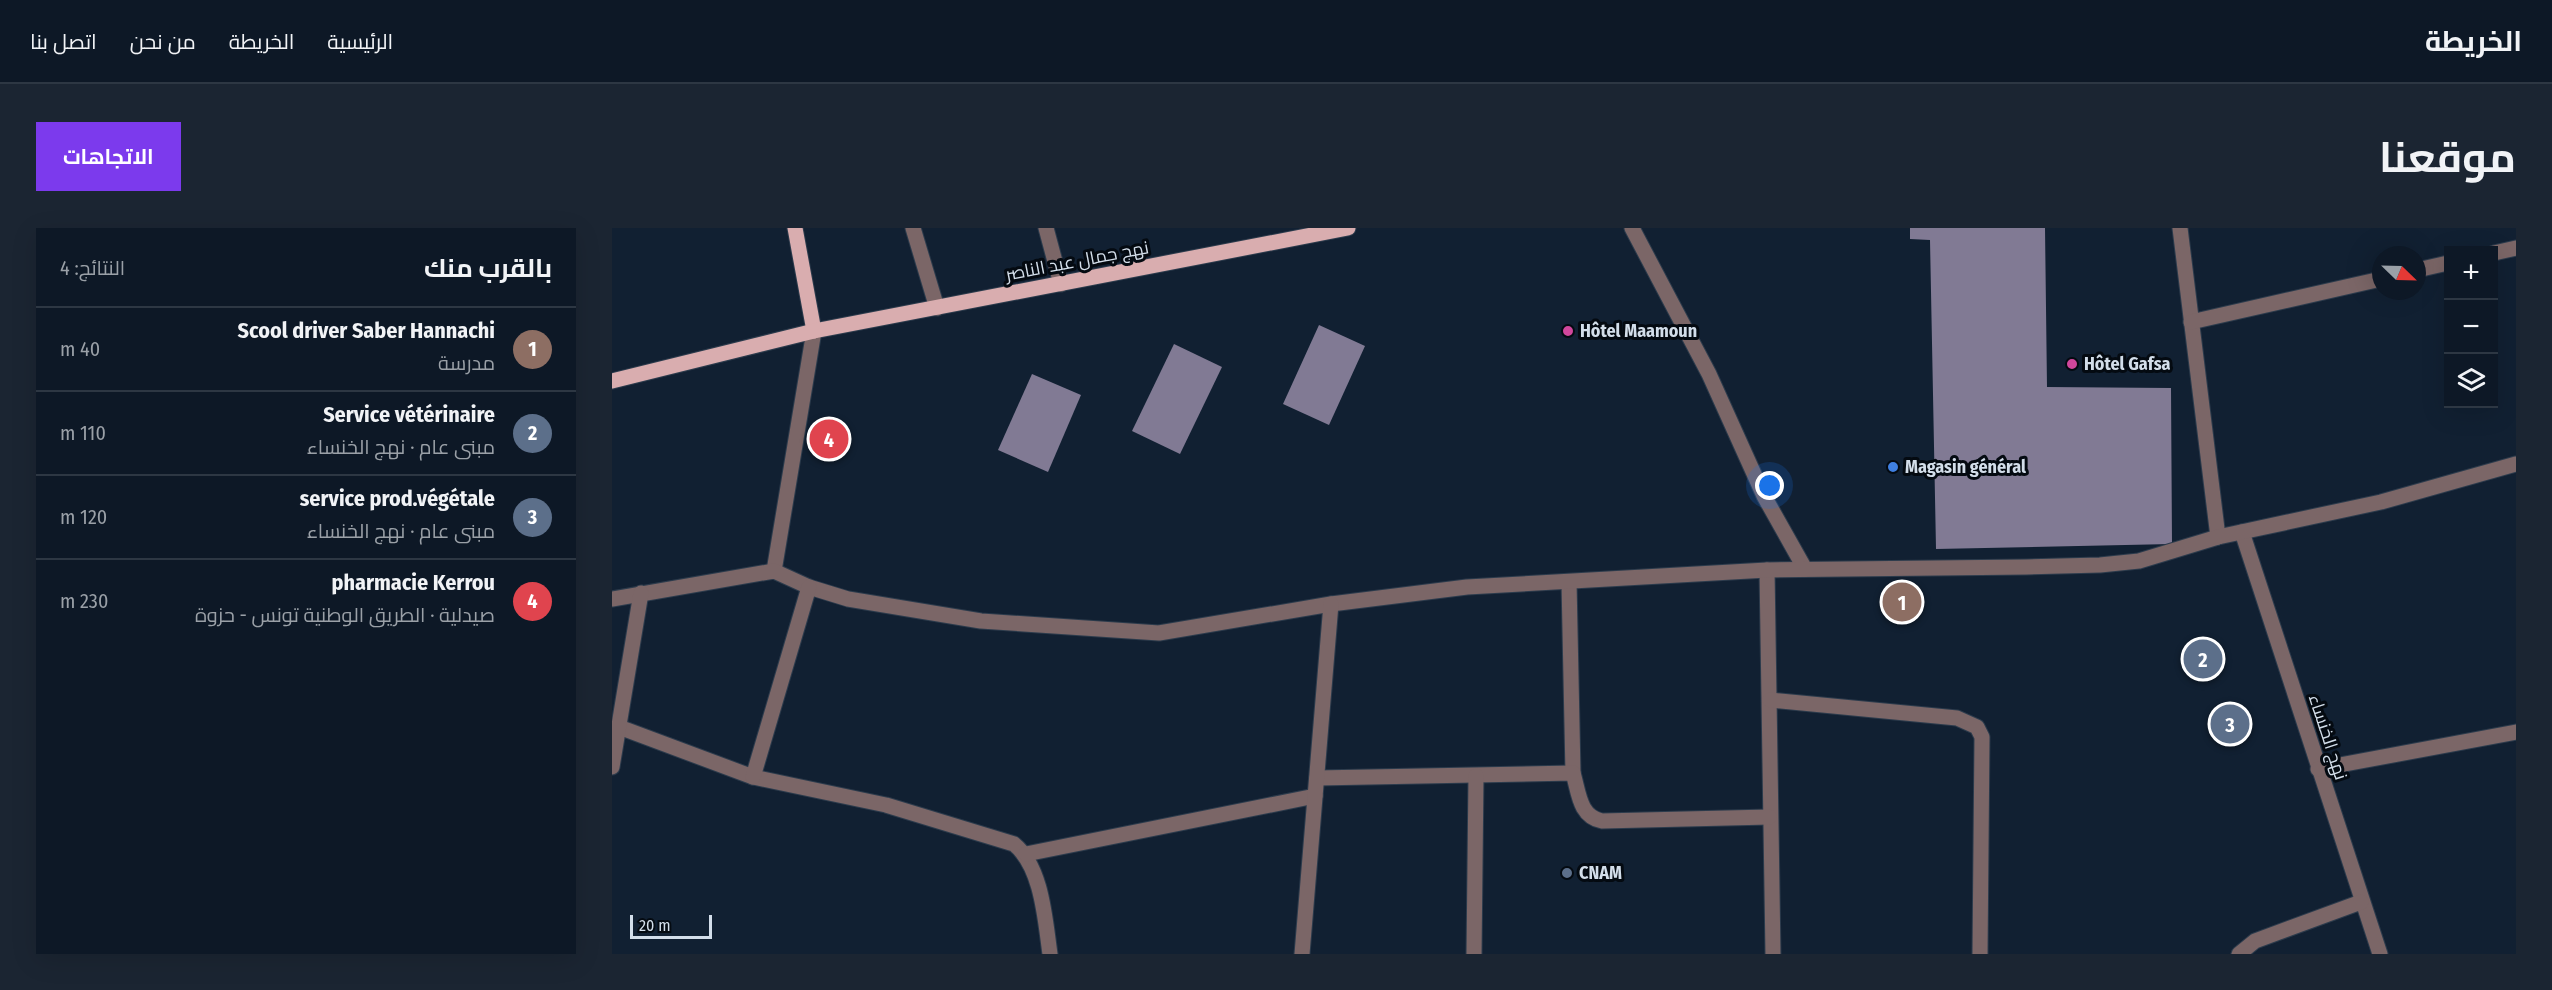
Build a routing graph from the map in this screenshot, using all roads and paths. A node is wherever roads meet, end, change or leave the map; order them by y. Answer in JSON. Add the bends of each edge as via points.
{"nodes":[{"id":1,"x":795,"y":228,"type":"edge"},
{"id":2,"x":914,"y":228,"type":"edge"},
{"id":3,"x":1046,"y":228,"type":"edge"},
{"id":4,"x":1348,"y":228,"type":"edge"},
{"id":5,"x":1632,"y":228,"type":"edge"},
{"id":6,"x":2180,"y":228,"type":"edge"},
{"id":7,"x":2516,"y":248,"type":"edge"},
{"id":8,"x":2498,"y":252,"type":"edge"},
{"id":9,"x":2444,"y":264,"type":"edge"},
{"id":10,"x":2426,"y":268,"type":"edge"},
{"id":11,"x":2372,"y":281,"type":"edge"},
{"id":12,"x":1061,"y":284,"type":"junction"},
{"id":13,"x":937,"y":308,"type":"junction"},
{"id":14,"x":2191,"y":322,"type":"junction"},
{"id":15,"x":814,"y":331,"type":"junction"},
{"id":16,"x":612,"y":381,"type":"edge"},
{"id":17,"x":2516,"y":464,"type":"edge"},
{"id":18,"x":2242,"y":532,"type":"junction"},
{"id":19,"x":2218,"y":537,"type":"junction"},
{"id":20,"x":1805,"y":569,"type":"junction"},
{"id":21,"x":1767,"y":570,"type":"junction"},
{"id":22,"x":774,"y":571,"type":"junction"},
{"id":23,"x":1569,"y":582,"type":"junction"},
{"id":24,"x":809,"y":587,"type":"junction"},
{"id":25,"x":641,"y":593,"type":"junction"},
{"id":26,"x":612,"y":599,"type":"edge"},
{"id":27,"x":1331,"y":604,"type":"junction"},
{"id":28,"x":1770,"y":700,"type":"junction"},
{"id":29,"x":619,"y":727,"type":"junction"},
{"id":30,"x":2516,"y":732,"type":"edge"},
{"id":31,"x":612,"y":767,"type":"edge"},
{"id":32,"x":2318,"y":769,"type":"junction"},
{"id":33,"x":1573,"y":773,"type":"junction"},
{"id":34,"x":1476,"y":776,"type":"junction"},
{"id":35,"x":753,"y":777,"type":"junction"},
{"id":36,"x":1317,"y":778,"type":"junction"},
{"id":37,"x":1316,"y":796,"type":"junction"},
{"id":38,"x":1769,"y":817,"type":"junction"},
{"id":39,"x":1026,"y":854,"type":"junction"},
{"id":40,"x":2361,"y":902,"type":"junction"},
{"id":41,"x":1050,"y":954,"type":"edge"},
{"id":42,"x":1302,"y":954,"type":"edge"},
{"id":43,"x":1474,"y":954,"type":"edge"},
{"id":44,"x":1773,"y":954,"type":"edge"},
{"id":45,"x":1980,"y":954,"type":"edge"},
{"id":46,"x":2239,"y":954,"type":"edge"},
{"id":47,"x":2380,"y":954,"type":"edge"}],
"edges":[{"from":1,"to":15,"type":"main road"},
{"from":2,"to":13,"type":"street"},
{"from":3,"to":12,"type":"street"},
{"from":4,"to":12,"type":"main road","name":"نهج جمال عبد الناصر"},
{"from":5,"to":20,"type":"street","via":[[1709,374],[1764,496]]},
{"from":6,"to":14,"type":"street"},
{"from":7,"to":8,"type":"street"},
{"from":9,"to":10,"type":"street"},
{"from":11,"to":14,"type":"street"},
{"from":12,"to":13,"type":"main road","name":"نهج جمال عبد الناصر"},
{"from":13,"to":15,"type":"main road","name":"نهج جمال عبد الناصر"},
{"from":14,"to":19,"type":"street"},
{"from":15,"to":16,"type":"main road","name":"نهج جمال عبد الناصر"},
{"from":15,"to":22,"type":"street"},
{"from":17,"to":18,"type":"street","via":[[2381,502]]},
{"from":18,"to":19,"type":"street"},
{"from":18,"to":32,"type":"street","name":"نهج الخنساء"},
{"from":19,"to":20,"type":"street","via":[[2139,561],[2100,565]]},
{"from":20,"to":21,"type":"street"},
{"from":21,"to":23,"type":"street"},
{"from":21,"to":28,"type":"street"},
{"from":22,"to":24,"type":"street"},
{"from":22,"to":25,"type":"street"},
{"from":23,"to":27,"type":"street","via":[[1467,587]]},
{"from":23,"to":33,"type":"street"},
{"from":24,"to":27,"type":"street","via":[[848,599],[981,621],[1139,633],[1182,630]]},
{"from":24,"to":35,"type":"street"},
{"from":25,"to":26,"type":"street"},
{"from":25,"to":29,"type":"street"},
{"from":27,"to":36,"type":"street"},
{"from":28,"to":38,"type":"street"},
{"from":28,"to":45,"type":"street","via":[[1957,718],[1977,727],[1982,737]]},
{"from":29,"to":31,"type":"street"},
{"from":29,"to":35,"type":"street"},
{"from":30,"to":32,"type":"street"},
{"from":32,"to":40,"type":"street","name":"نهج الخنساء"},
{"from":33,"to":34,"type":"street"},
{"from":33,"to":38,"type":"street","via":[[1583,809],[1592,819]]},
{"from":34,"to":36,"type":"street"},
{"from":34,"to":43,"type":"street"},
{"from":35,"to":39,"type":"street","via":[[886,805],[1014,844]]},
{"from":36,"to":37,"type":"street"},
{"from":37,"to":39,"type":"street"},
{"from":37,"to":42,"type":"street"},
{"from":38,"to":44,"type":"street"},
{"from":39,"to":41,"type":"street","via":[[1045,914]]},
{"from":40,"to":46,"type":"street","via":[[2255,941]]},
{"from":40,"to":47,"type":"street","name":"نهج الخنساء"}]}
